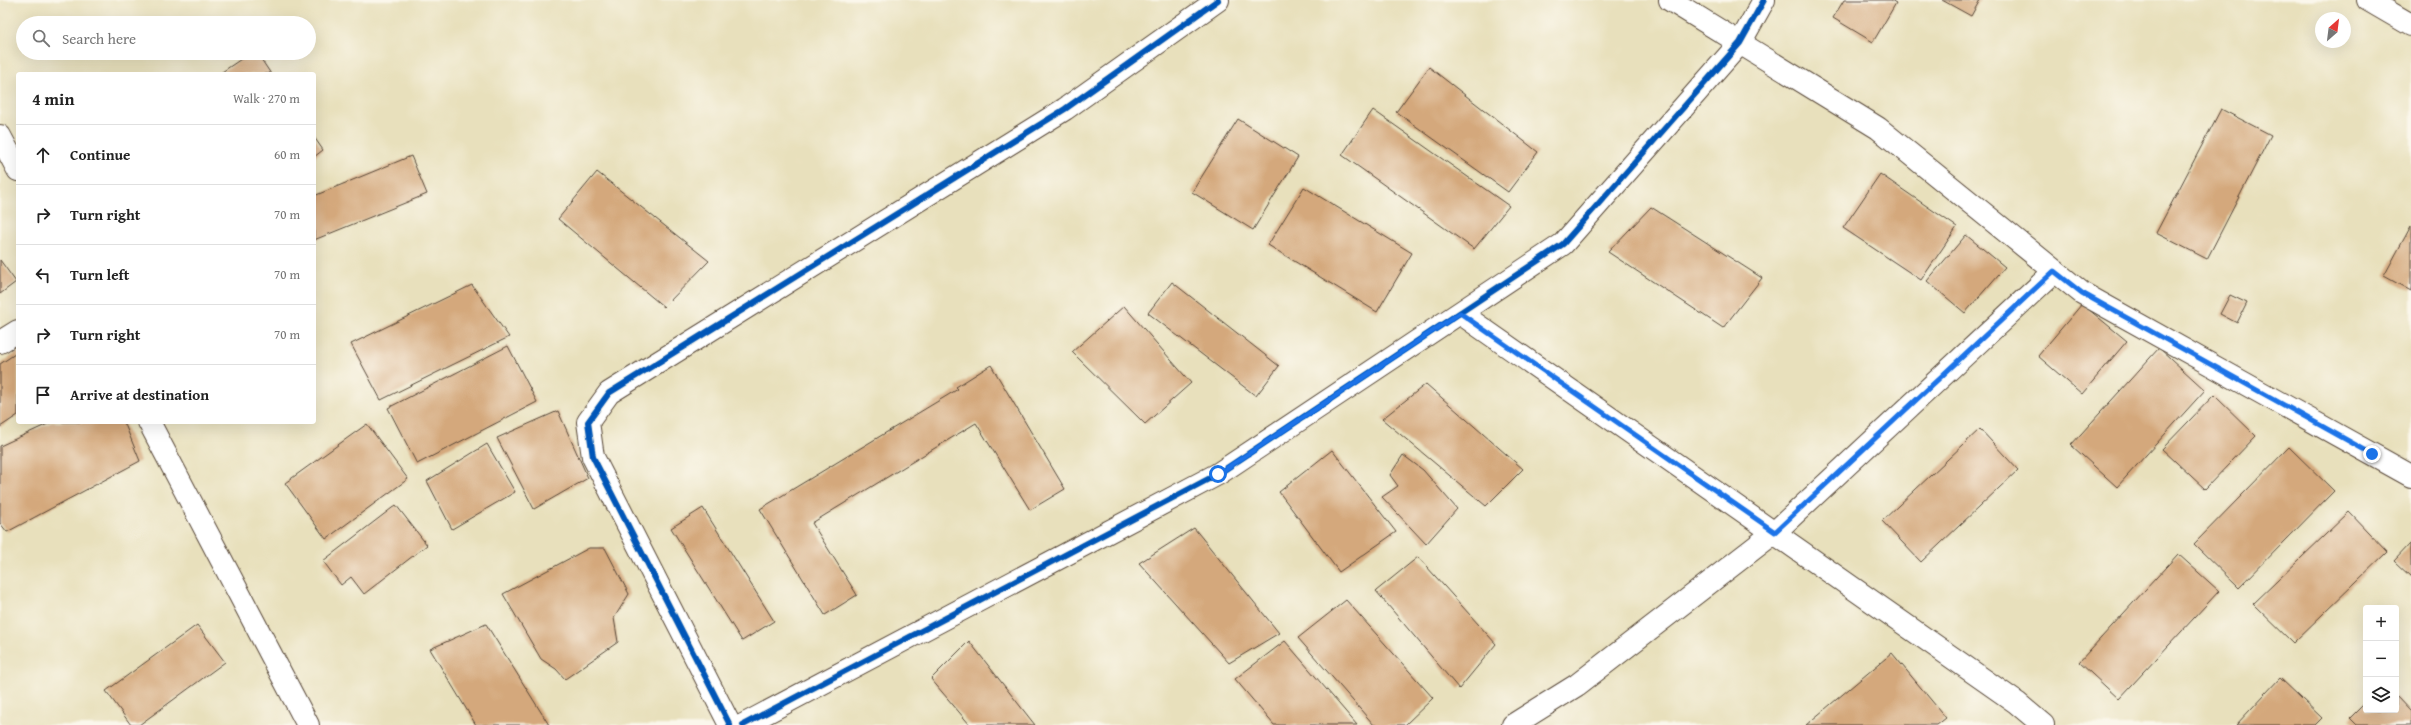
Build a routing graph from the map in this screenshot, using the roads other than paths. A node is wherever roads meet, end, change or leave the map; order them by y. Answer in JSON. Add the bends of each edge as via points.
{"nodes":[{"id":1,"x":1218,"y":0,"type":"edge"},
{"id":2,"x":1670,"y":0,"type":"edge"},
{"id":3,"x":1764,"y":0,"type":"edge"},
{"id":4,"x":2368,"y":0,"type":"edge"},
{"id":5,"x":2411,"y":25,"type":"edge"},
{"id":6,"x":1740,"y":43,"type":"junction"},
{"id":7,"x":0,"y":136,"type":"edge"},
{"id":8,"x":16,"y":166,"type":"edge"},
{"id":9,"x":2054,"y":271,"type":"junction"},
{"id":10,"x":1460,"y":313,"type":"junction"},
{"id":11,"x":16,"y":332,"type":"edge"},
{"id":12,"x":0,"y":342,"type":"edge"},
{"id":13,"x":150,"y":424,"type":"edge"},
{"id":14,"x":2411,"y":476,"type":"edge"},
{"id":15,"x":1775,"y":532,"type":"junction"},
{"id":16,"x":308,"y":725,"type":"edge"},
{"id":17,"x":730,"y":725,"type":"edge"},
{"id":18,"x":744,"y":725,"type":"edge"},
{"id":19,"x":1513,"y":725,"type":"edge"},
{"id":20,"x":2043,"y":725,"type":"edge"}],
"edges":[{"from":1,"to":17,"type":"street","via":[[1065,109],[609,393],[588,422],[593,457]]},
{"from":2,"to":6,"type":"street"},
{"from":3,"to":6,"type":"street"},
{"from":4,"to":5,"type":"street"},
{"from":6,"to":9,"type":"street","via":[[1878,128]]},
{"from":6,"to":10,"type":"street","via":[[1563,244]]},
{"from":7,"to":8,"type":"street"},
{"from":9,"to":14,"type":"street","via":[[2082,293]]},
{"from":9,"to":15,"type":"street"},
{"from":10,"to":15,"type":"street"},
{"from":10,"to":18,"type":"street","via":[[1218,474]]},
{"from":11,"to":12,"type":"street"},
{"from":13,"to":16,"type":"street"},
{"from":15,"to":19,"type":"street","via":[[1577,685]]},
{"from":15,"to":20,"type":"street","via":[[2017,703]]}]}
